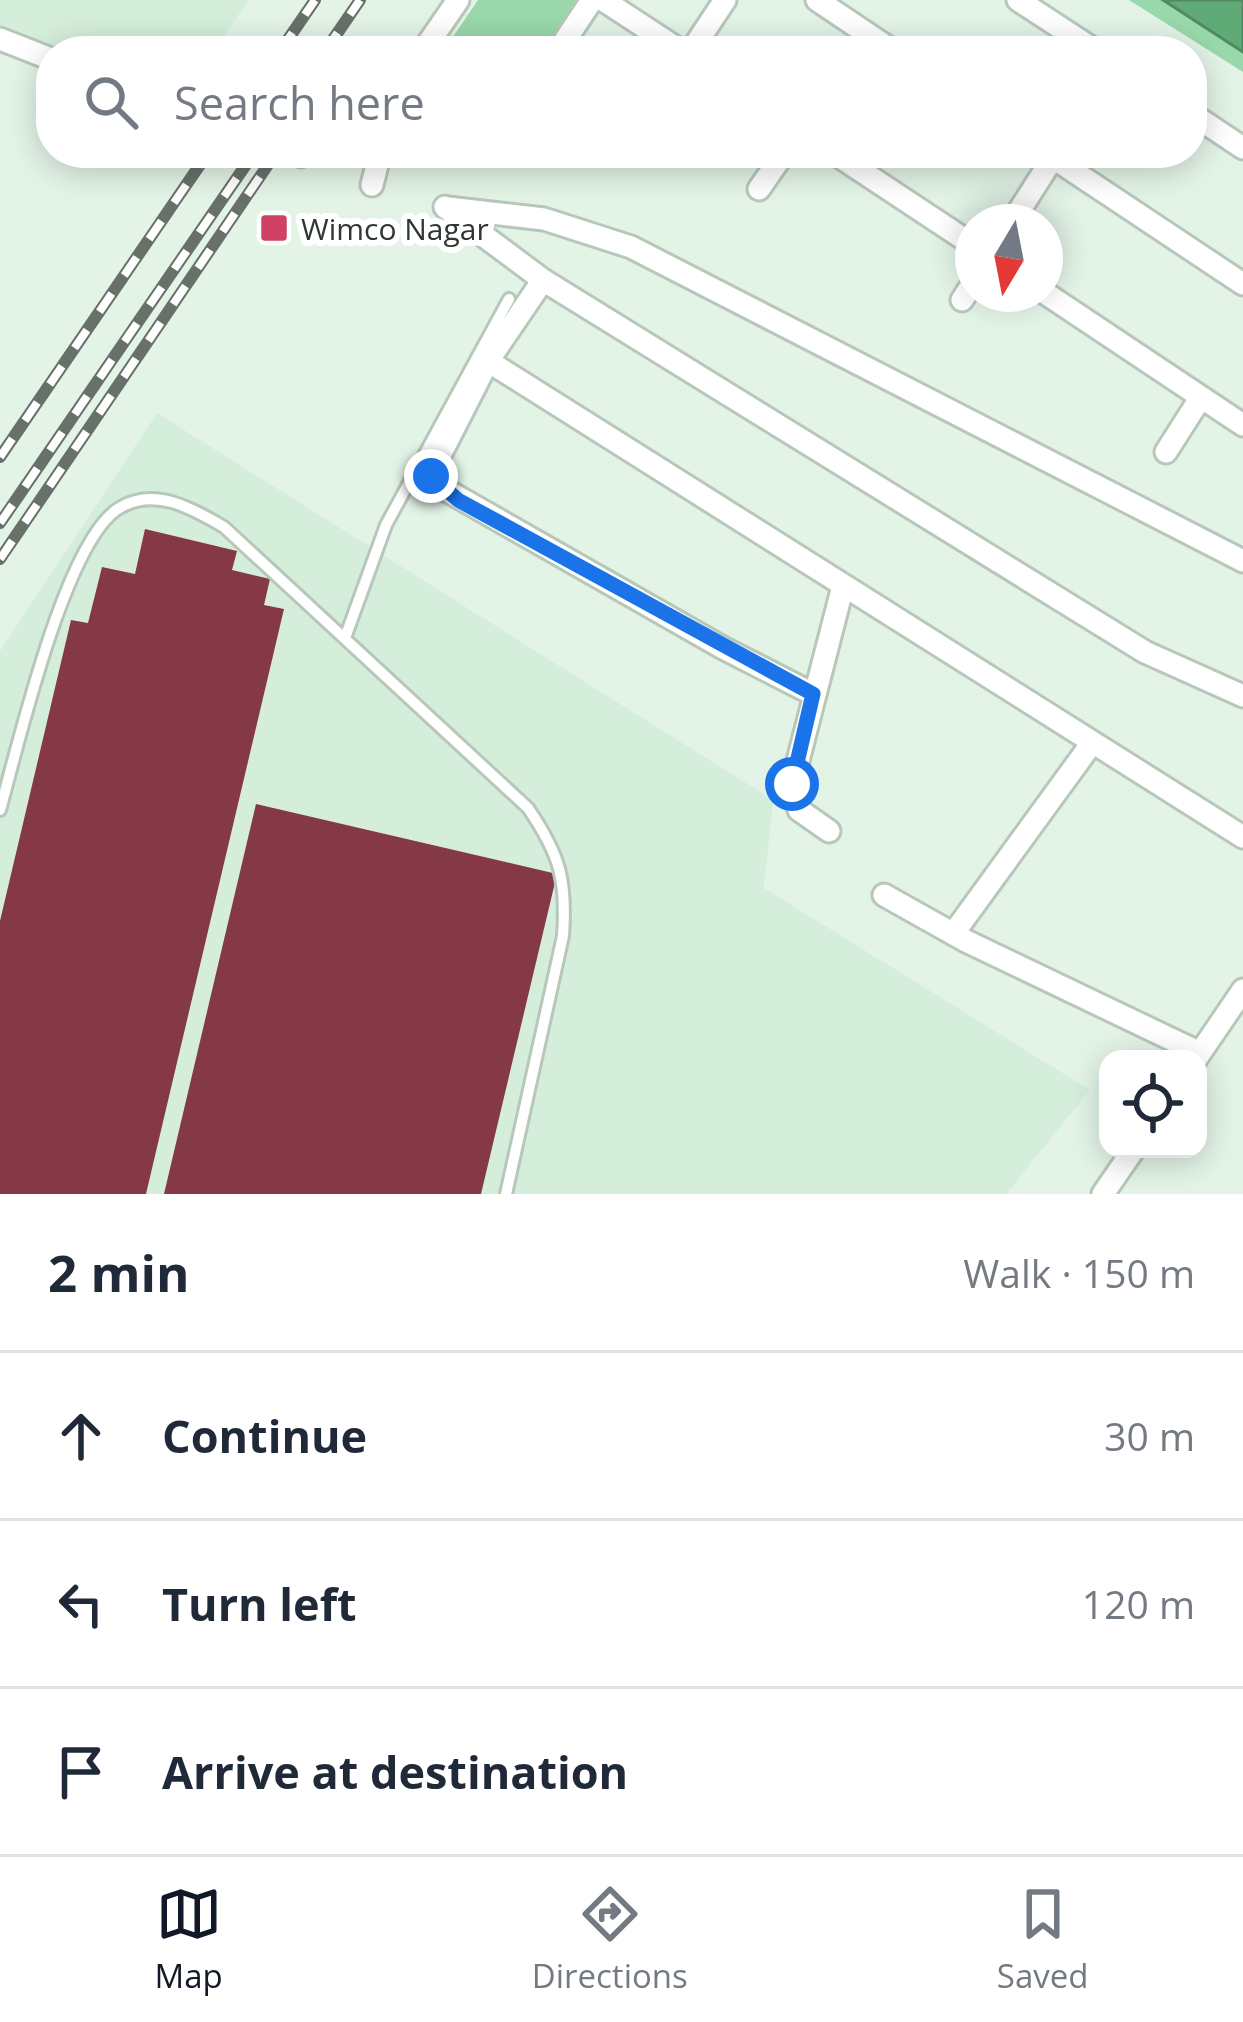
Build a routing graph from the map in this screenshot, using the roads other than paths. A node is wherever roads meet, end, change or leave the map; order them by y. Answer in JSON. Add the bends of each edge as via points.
{"nodes":[{"id":1,"x":458,"y":0,"type":"edge"},
{"id":2,"x":592,"y":0,"type":"edge"},
{"id":3,"x":603,"y":0,"type":"edge"},
{"id":4,"x":725,"y":0,"type":"edge"},
{"id":5,"x":817,"y":0,"type":"edge"},
{"id":6,"x":1018,"y":0,"type":"edge"},
{"id":7,"x":433,"y":36,"type":"edge"},
{"id":8,"x":568,"y":36,"type":"edge"},
{"id":9,"x":658,"y":36,"type":"edge"},
{"id":10,"x":701,"y":36,"type":"edge"},
{"id":11,"x":871,"y":36,"type":"edge"},
{"id":12,"x":1073,"y":36,"type":"edge"},
{"id":13,"x":0,"y":39,"type":"edge"},
{"id":14,"x":36,"y":53,"type":"edge"},
{"id":15,"x":1207,"y":124,"type":"edge"},
{"id":16,"x":1243,"y":148,"type":"edge"},
{"id":17,"x":376,"y":168,"type":"edge"},
{"id":18,"x":774,"y":168,"type":"edge"},
{"id":19,"x":857,"y":168,"type":"edge"},
{"id":20,"x":1044,"y":168,"type":"edge"},
{"id":21,"x":1071,"y":168,"type":"edge"},
{"id":22,"x":372,"y":185,"type":"dead end"},
{"id":23,"x":759,"y":189,"type":"dead end"},
{"id":24,"x":1023,"y":204,"type":"edge"},
{"id":25,"x":955,"y":233,"type":"edge"},
{"id":26,"x":544,"y":280,"type":"junction"},
{"id":27,"x":1243,"y":284,"type":"edge"},
{"id":28,"x":509,"y":299,"type":"dead end"},
{"id":29,"x":1063,"y":305,"type":"edge"},
{"id":30,"x":488,"y":362,"type":"junction"},
{"id":31,"x":1201,"y":397,"type":"junction"},
{"id":32,"x":1243,"y":425,"type":"edge"},
{"id":33,"x":1166,"y":452,"type":"dead end"},
{"id":34,"x":1243,"y":560,"type":"edge"},
{"id":35,"x":843,"y":586,"type":"junction"},
{"id":36,"x":345,"y":638,"type":"junction"},
{"id":37,"x":813,"y":694,"type":"junction"},
{"id":38,"x":1243,"y":696,"type":"edge"},
{"id":39,"x":1092,"y":743,"type":"junction"},
{"id":40,"x":0,"y":810,"type":"edge"},
{"id":41,"x":830,"y":831,"type":"dead end"},
{"id":42,"x":1243,"y":837,"type":"edge"},
{"id":43,"x":884,"y":895,"type":"dead end"},
{"id":44,"x":953,"y":934,"type":"junction"},
{"id":45,"x":1243,"y":990,"type":"edge"},
{"id":46,"x":1186,"y":1050,"type":"edge"},
{"id":47,"x":1202,"y":1050,"type":"edge"},
{"id":48,"x":1128,"y":1158,"type":"edge"},
{"id":49,"x":506,"y":1194,"type":"edge"},
{"id":50,"x":1103,"y":1194,"type":"edge"}],
"edges":[{"from":1,"to":7,"type":"street"},
{"from":2,"to":8,"type":"street"},
{"from":3,"to":9,"type":"street"},
{"from":4,"to":10,"type":"street"},
{"from":5,"to":11,"type":"street"},
{"from":6,"to":12,"type":"street"},
{"from":13,"to":14,"type":"street"},
{"from":15,"to":16,"type":"street"},
{"from":17,"to":22,"type":"street"},
{"from":18,"to":23,"type":"street"},
{"from":19,"to":25,"type":"street"},
{"from":20,"to":24,"type":"street"},
{"from":21,"to":27,"type":"street"},
{"from":26,"to":30,"type":"street"},
{"from":26,"to":34,"type":"street","via":[[445,207],[544,219],[632,248]]},
{"from":26,"to":38,"type":"street","via":[[1145,652]]},
{"from":28,"to":36,"type":"lane","via":[[386,525]]},
{"from":29,"to":31,"type":"street"},
{"from":30,"to":35,"type":"street"},
{"from":30,"to":37,"type":"street","via":[[436,463],[437,485]]},
{"from":31,"to":32,"type":"street"},
{"from":31,"to":33,"type":"street"},
{"from":35,"to":37,"type":"street"},
{"from":35,"to":39,"type":"street"},
{"from":36,"to":40,"type":"lane","via":[[224,527],[158,498],[123,505],[97,525],[75,569]]},
{"from":36,"to":49,"type":"lane","via":[[528,808],[556,848],[566,897],[563,936]]},
{"from":37,"to":41,"type":"street","via":[[793,799]]},
{"from":39,"to":42,"type":"street"},
{"from":39,"to":44,"type":"street"},
{"from":43,"to":44,"type":"street"},
{"from":44,"to":46,"type":"street"},
{"from":45,"to":47,"type":"street"},
{"from":48,"to":50,"type":"street"}]}
